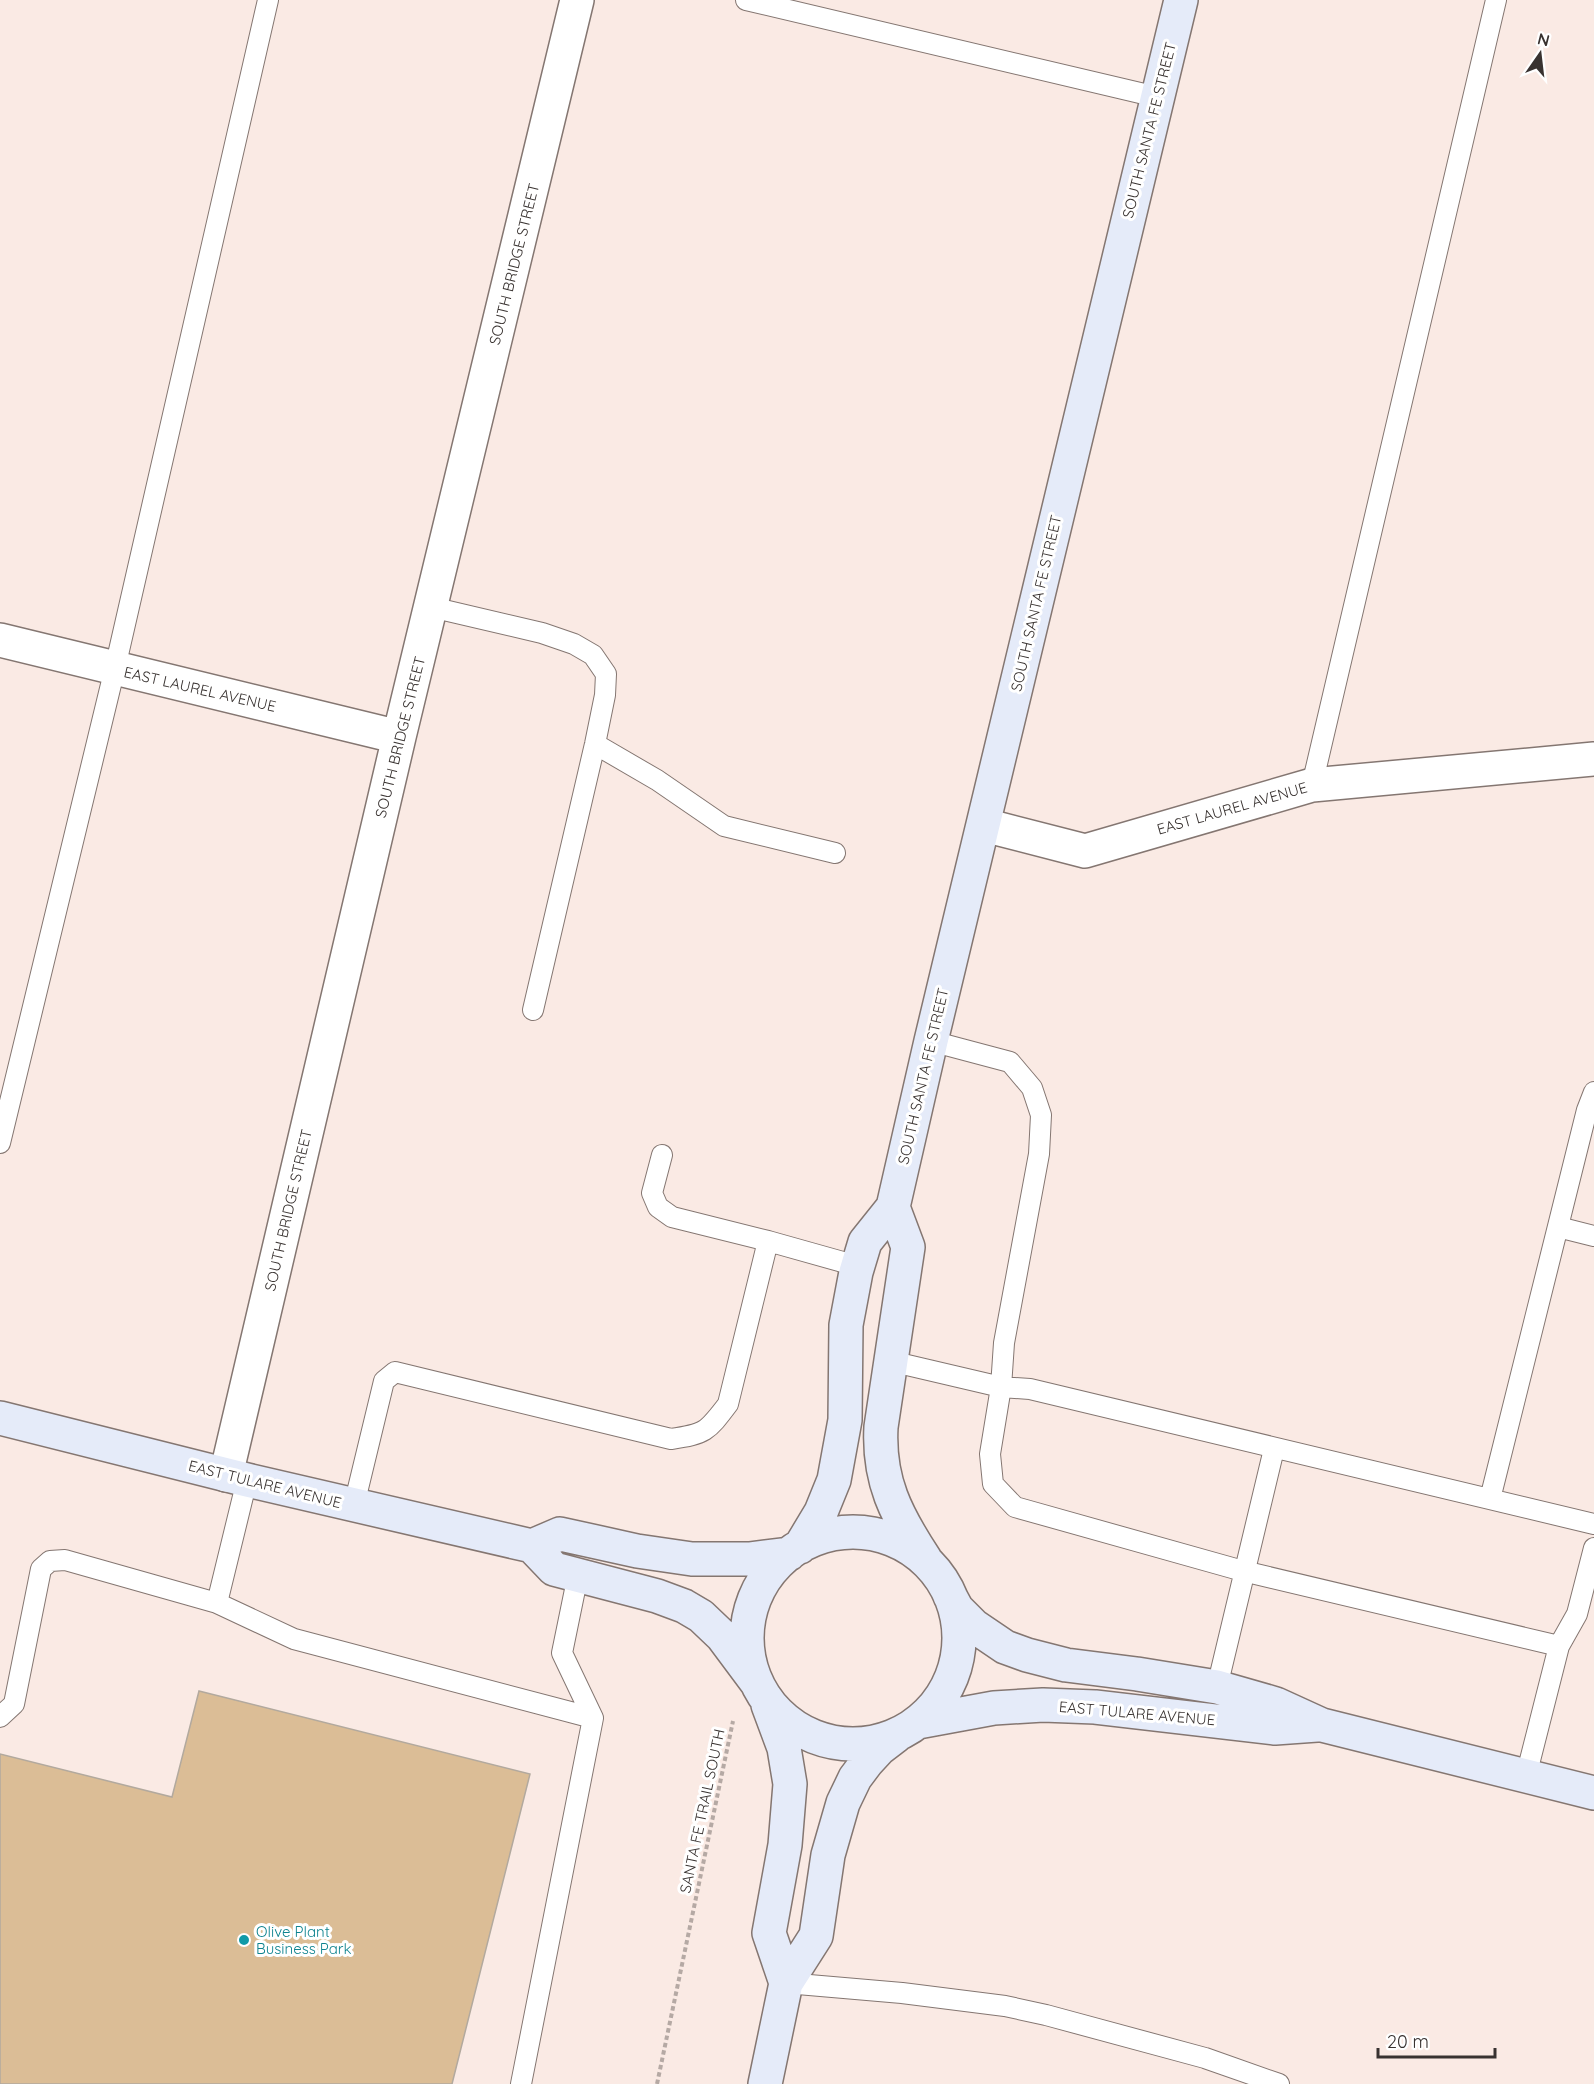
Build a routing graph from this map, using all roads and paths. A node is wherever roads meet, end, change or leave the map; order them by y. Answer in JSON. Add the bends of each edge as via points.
{"nodes":[{"id":1,"x":268,"y":0,"type":"edge"},
{"id":2,"x":578,"y":0,"type":"edge"},
{"id":3,"x":746,"y":0,"type":"edge"},
{"id":4,"x":1181,"y":0,"type":"edge"},
{"id":5,"x":1496,"y":0,"type":"edge"},
{"id":6,"x":1157,"y":97,"type":"junction"},
{"id":7,"x":431,"y":607,"type":"junction"},
{"id":8,"x":0,"y":639,"type":"edge"},
{"id":9,"x":115,"y":668,"type":"junction"},
{"id":10,"x":399,"y":737,"type":"junction"},
{"id":11,"x":595,"y":744,"type":"junction"},
{"id":12,"x":1594,"y":759,"type":"edge"},
{"id":13,"x":1312,"y":785,"type":"junction"},
{"id":14,"x":984,"y":825,"type":"junction"},
{"id":15,"x":835,"y":853,"type":"dead end"},
{"id":16,"x":533,"y":1010,"type":"dead end"},
{"id":17,"x":931,"y":1041,"type":"junction"},
{"id":18,"x":1594,"y":1092,"type":"edge"},
{"id":19,"x":0,"y":1143,"type":"edge"},
{"id":20,"x":662,"y":1155,"type":"dead end"},
{"id":21,"x":893,"y":1207,"type":"junction"},
{"id":22,"x":1558,"y":1227,"type":"junction"},
{"id":23,"x":1594,"y":1236,"type":"edge"},
{"id":24,"x":768,"y":1241,"type":"junction"},
{"id":25,"x":857,"y":1266,"type":"junction"},
{"id":26,"x":890,"y":1361,"type":"junction"},
{"id":27,"x":1001,"y":1387,"type":"junction"},
{"id":28,"x":0,"y":1418,"type":"edge"},
{"id":29,"x":1274,"y":1449,"type":"junction"},
{"id":30,"x":236,"y":1477,"type":"junction"},
{"id":31,"x":1490,"y":1499,"type":"junction"},
{"id":32,"x":354,"y":1505,"type":"junction"},
{"id":33,"x":1594,"y":1524,"type":"edge"},
{"id":34,"x":532,"y":1546,"type":"junction"},
{"id":35,"x":1594,"y":1548,"type":"edge"},
{"id":36,"x":794,"y":1551,"type":"junction"},
{"id":37,"x":931,"y":1568,"type":"junction"},
{"id":38,"x":1244,"y":1570,"type":"junction"},
{"id":39,"x":578,"y":1575,"type":"junction"},
{"id":40,"x":950,"y":1596,"type":"junction"},
{"id":41,"x":217,"y":1603,"type":"junction"},
{"id":42,"x":1559,"y":1646,"type":"junction"},
{"id":43,"x":1217,"y":1688,"type":"junction"},
{"id":44,"x":761,"y":1690,"type":"junction"},
{"id":45,"x":0,"y":1717,"type":"edge"},
{"id":46,"x":593,"y":1718,"type":"junction"},
{"id":47,"x":733,"y":1719,"type":"dead end"},
{"id":48,"x":1322,"y":1725,"type":"junction"},
{"id":49,"x":912,"y":1726,"type":"junction"},
{"id":50,"x":1526,"y":1776,"type":"junction"},
{"id":51,"x":1594,"y":1793,"type":"edge"},
{"id":52,"x":786,"y":1983,"type":"junction"},
{"id":53,"x":521,"y":2084,"type":"edge"},
{"id":54,"x":657,"y":2084,"type":"edge"},
{"id":55,"x":765,"y":2084,"type":"edge"},
{"id":56,"x":1279,"y":2084,"type":"edge"}],
"edges":[{"from":1,"to":9,"type":"lane"},
{"from":2,"to":7,"type":"street","name":"SOUTH BRIDGE STREET"},
{"from":3,"to":6,"type":"lane"},
{"from":4,"to":6,"type":"street","name":"SOUTH SANTA FE STREET"},
{"from":5,"to":13,"type":"lane"},
{"from":6,"to":14,"type":"street","name":"SOUTH SANTA FE STREET"},
{"from":7,"to":10,"type":"street","name":"SOUTH BRIDGE STREET"},
{"from":7,"to":11,"type":"lane","via":[[542,633],[574,644],[593,656],[606,674]]},
{"from":8,"to":9,"type":"street","name":"EAST LAUREL AVENUE"},
{"from":9,"to":10,"type":"street","name":"EAST LAUREL AVENUE"},
{"from":9,"to":19,"type":"lane"},
{"from":10,"to":30,"type":"street","name":"SOUTH BRIDGE STREET"},
{"from":11,"to":15,"type":"lane","via":[[724,826]]},
{"from":11,"to":16,"type":"lane"},
{"from":12,"to":13,"type":"street","name":"EAST LAUREL AVENUE"},
{"from":13,"to":14,"type":"street","name":"EAST LAUREL AVENUE","via":[[1085,850]]},
{"from":14,"to":17,"type":"street","name":"SOUTH SANTA FE STREET"},
{"from":17,"to":21,"type":"street","name":"SOUTH SANTA FE STREET"},
{"from":17,"to":27,"type":"lane","via":[[1010,1062],[1032,1088],[1041,1115],[1039,1154],[1004,1343]]},
{"from":18,"to":22,"type":"lane"},
{"from":20,"to":24,"type":"lane","via":[[652,1193],[658,1206],[672,1217]]},
{"from":21,"to":25,"type":"street","name":"SOUTH SANTA FE STREET","via":[[865,1242]]},
{"from":21,"to":26,"type":"street","via":[[908,1247]]},
{"from":22,"to":23,"type":"lane"},
{"from":22,"to":31,"type":"lane"},
{"from":24,"to":25,"type":"lane"},
{"from":24,"to":32,"type":"lane","via":[[728,1404],[698,1435],[671,1438],[395,1372],[384,1381]]},
{"from":25,"to":36,"type":"street","name":"SOUTH SANTA FE STREET","via":[[846,1325],[845,1420],[838,1464],[830,1494],[808,1536]]},
{"from":26,"to":27,"type":"lane"},
{"from":26,"to":37,"type":"street","via":[[881,1427],[882,1467],[899,1516]]},
{"from":27,"to":29,"type":"lane","via":[[1030,1389]]},
{"from":27,"to":38,"type":"lane","via":[[990,1454],[993,1484],[1015,1507]]},
{"from":28,"to":30,"type":"street","name":"EAST TULARE AVENUE"},
{"from":29,"to":31,"type":"lane"},
{"from":29,"to":38,"type":"lane"},
{"from":30,"to":32,"type":"street","name":"EAST TULARE AVENUE"},
{"from":30,"to":41,"type":"lane"},
{"from":31,"to":33,"type":"lane"},
{"from":32,"to":34,"type":"street","name":"EAST TULARE AVENUE"},
{"from":34,"to":36,"type":"street","via":[[560,1534],[692,1559],[729,1560]]},
{"from":34,"to":39,"type":"street","via":[[554,1569]]},
{"from":35,"to":42,"type":"lane","via":[[1577,1614]]},
{"from":36,"to":37,"type":"street","via":[[837,1534],[875,1535],[900,1544]]},
{"from":36,"to":44,"type":"street","via":[[762,1584],[750,1613],[747,1646]]},
{"from":37,"to":40,"type":"street"},
{"from":38,"to":42,"type":"lane"},
{"from":38,"to":43,"type":"lane"},
{"from":39,"to":44,"type":"street","via":[[684,1606],[716,1629]]},
{"from":39,"to":46,"type":"lane","via":[[562,1653]]},
{"from":40,"to":43,"type":"street","name":"EAST TULARE AVENUE","via":[[974,1626],[1005,1647],[1027,1655],[1066,1665]]},
{"from":40,"to":49,"type":"street","via":[[958,1623],[956,1665],[945,1690],[928,1713]]},
{"from":41,"to":45,"type":"lane","via":[[65,1560],[50,1561],[41,1569],[14,1704]]},
{"from":41,"to":46,"type":"lane","via":[[294,1639]]},
{"from":42,"to":50,"type":"lane"},
{"from":43,"to":48,"type":"street","name":"EAST TULARE AVENUE","via":[[1276,1704]]},
{"from":44,"to":49,"type":"street","via":[[800,1730],[830,1741],[877,1742]]},
{"from":44,"to":52,"type":"street","via":[[784,1748],[790,1784],[786,1838],[769,1933]]},
{"from":46,"to":53,"type":"lane"},
{"from":47,"to":54,"type":"path","name":"SANTA FE TRAIL SOUTH"},
{"from":48,"to":49,"type":"street","name":"EAST TULARE AVENUE","via":[[1275,1728],[1095,1707],[1043,1705],[994,1708]]},
{"from":48,"to":50,"type":"street","name":"EAST TULARE AVENUE"},
{"from":49,"to":52,"type":"street","via":[[872,1755],[847,1794],[831,1842],[816,1936]]},
{"from":50,"to":51,"type":"street","name":"EAST TULARE AVENUE"},
{"from":52,"to":55,"type":"street"},
{"from":52,"to":56,"type":"lane","via":[[1005,2006],[1205,2058]]}]}
